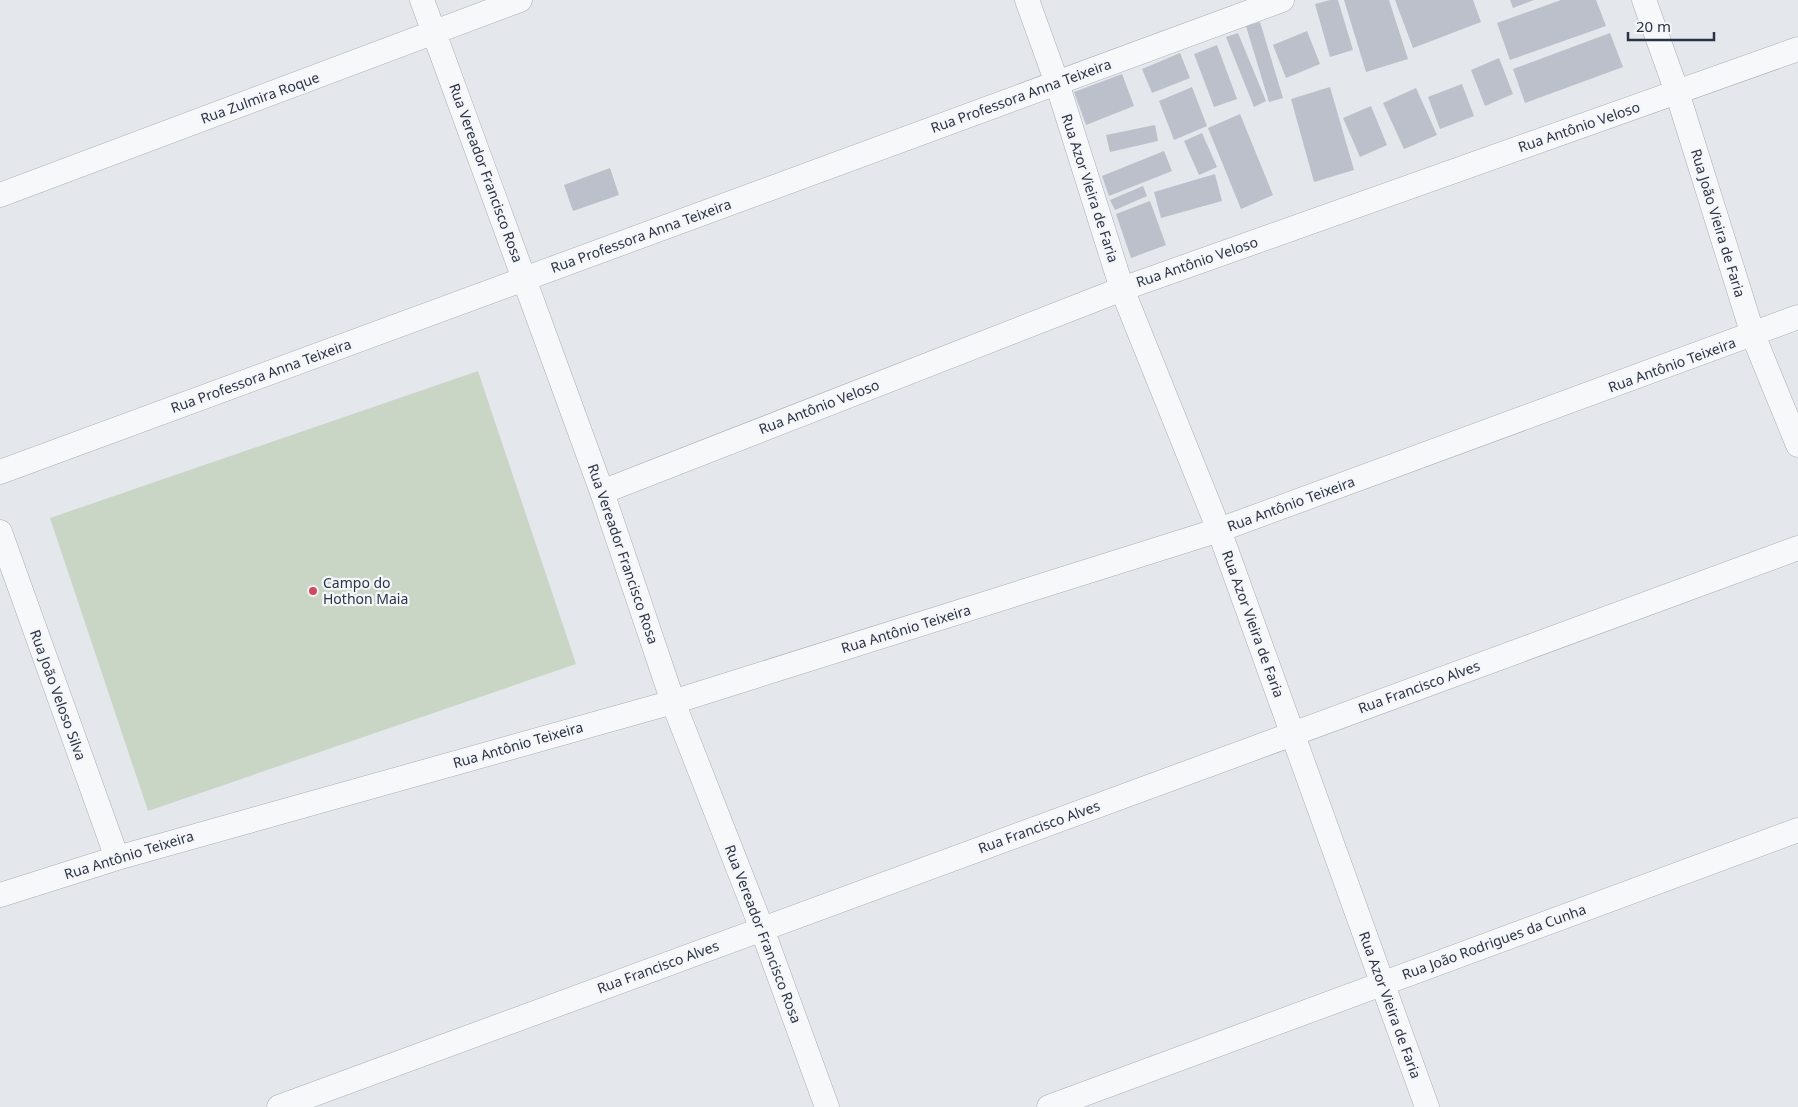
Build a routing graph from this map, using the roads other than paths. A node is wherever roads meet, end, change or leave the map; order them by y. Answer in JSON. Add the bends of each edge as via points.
{"nodes":[{"id":1,"x":422,"y":0,"type":"edge"},
{"id":2,"x":520,"y":0,"type":"edge"},
{"id":3,"x":1027,"y":0,"type":"edge"},
{"id":4,"x":1282,"y":0,"type":"edge"},
{"id":5,"x":1644,"y":0,"type":"edge"},
{"id":6,"x":434,"y":34,"type":"junction"},
{"id":7,"x":1798,"y":49,"type":"edge"},
{"id":8,"x":1057,"y":83,"type":"junction"},
{"id":9,"x":1677,"y":92,"type":"junction"},
{"id":10,"x":0,"y":195,"type":"edge"},
{"id":11,"x":524,"y":279,"type":"junction"},
{"id":12,"x":1122,"y":288,"type":"junction"},
{"id":13,"x":1798,"y":318,"type":"edge"},
{"id":14,"x":1753,"y":335,"type":"junction"},
{"id":15,"x":1798,"y":444,"type":"edge"},
{"id":16,"x":0,"y":472,"type":"edge"},
{"id":17,"x":602,"y":492,"type":"junction"},
{"id":18,"x":1219,"y":530,"type":"junction"},
{"id":19,"x":0,"y":532,"type":"edge"},
{"id":20,"x":1798,"y":548,"type":"edge"},
{"id":21,"x":673,"y":702,"type":"junction"},
{"id":22,"x":1292,"y":734,"type":"junction"},
{"id":23,"x":1798,"y":830,"type":"edge"},
{"id":24,"x":117,"y":858,"type":"junction"},
{"id":25,"x":0,"y":895,"type":"edge"},
{"id":26,"x":762,"y":929,"type":"junction"},
{"id":27,"x":1382,"y":984,"type":"junction"},
{"id":28,"x":279,"y":1107,"type":"edge"},
{"id":29,"x":827,"y":1107,"type":"edge"},
{"id":30,"x":1049,"y":1107,"type":"edge"},
{"id":31,"x":1427,"y":1107,"type":"edge"}],
"edges":[{"from":1,"to":6,"type":"street","name":"Rua Vereador Francisco Rosa"},
{"from":2,"to":6,"type":"street","name":"Rua Zulmira Roque"},
{"from":3,"to":8,"type":"street","name":"Rua Azor Vieira de Faria"},
{"from":4,"to":8,"type":"street","name":"Rua Professora Anna Teixeira"},
{"from":5,"to":9,"type":"street","name":"Rua João Vieira de Faria"},
{"from":6,"to":10,"type":"street","name":"Rua Zulmira Roque"},
{"from":6,"to":11,"type":"street","name":"Rua Vereador Francisco Rosa"},
{"from":7,"to":9,"type":"street","name":"Rua Antônio Veloso"},
{"from":8,"to":11,"type":"street","name":"Rua Professora Anna Teixeira"},
{"from":8,"to":12,"type":"street","name":"Rua Azor Vieira de Faria"},
{"from":9,"to":12,"type":"street","name":"Rua Antônio Veloso"},
{"from":9,"to":14,"type":"street","name":"Rua João Vieira de Faria"},
{"from":11,"to":16,"type":"street","name":"Rua Professora Anna Teixeira"},
{"from":11,"to":17,"type":"street","name":"Rua Vereador Francisco Rosa"},
{"from":12,"to":17,"type":"street","name":"Rua Antônio Veloso"},
{"from":12,"to":18,"type":"street","name":"Rua Azor Vieira de Faria"},
{"from":13,"to":14,"type":"street","name":"Rua Antônio Teixeira"},
{"from":14,"to":15,"type":"street","name":"Rua João Vieira de Faria"},
{"from":14,"to":18,"type":"street","name":"Rua Antônio Teixeira"},
{"from":17,"to":21,"type":"street","name":"Rua Vereador Francisco Rosa"},
{"from":18,"to":21,"type":"street","name":"Rua Antônio Teixeira"},
{"from":18,"to":22,"type":"street","name":"Rua Azor Vieira de Faria"},
{"from":19,"to":24,"type":"street","name":"Rua João Veloso Silva"},
{"from":20,"to":22,"type":"street","name":"Rua Francisco Alves"},
{"from":21,"to":24,"type":"street","name":"Rua Antônio Teixeira"},
{"from":21,"to":26,"type":"street","name":"Rua Vereador Francisco Rosa"},
{"from":22,"to":26,"type":"street","name":"Rua Francisco Alves"},
{"from":22,"to":27,"type":"street","name":"Rua Azor Vieira de Faria"},
{"from":23,"to":27,"type":"street","name":"Rua João Rodrigues da Cunha"},
{"from":24,"to":25,"type":"street","name":"Rua Antônio Teixeira"},
{"from":26,"to":28,"type":"street","name":"Rua Francisco Alves"},
{"from":26,"to":29,"type":"street","name":"Rua Vereador Francisco Rosa"},
{"from":27,"to":30,"type":"street","name":"Rua João Rodrigues da Cunha"},
{"from":27,"to":31,"type":"street","name":"Rua Azor Vieira de Faria"}]}
